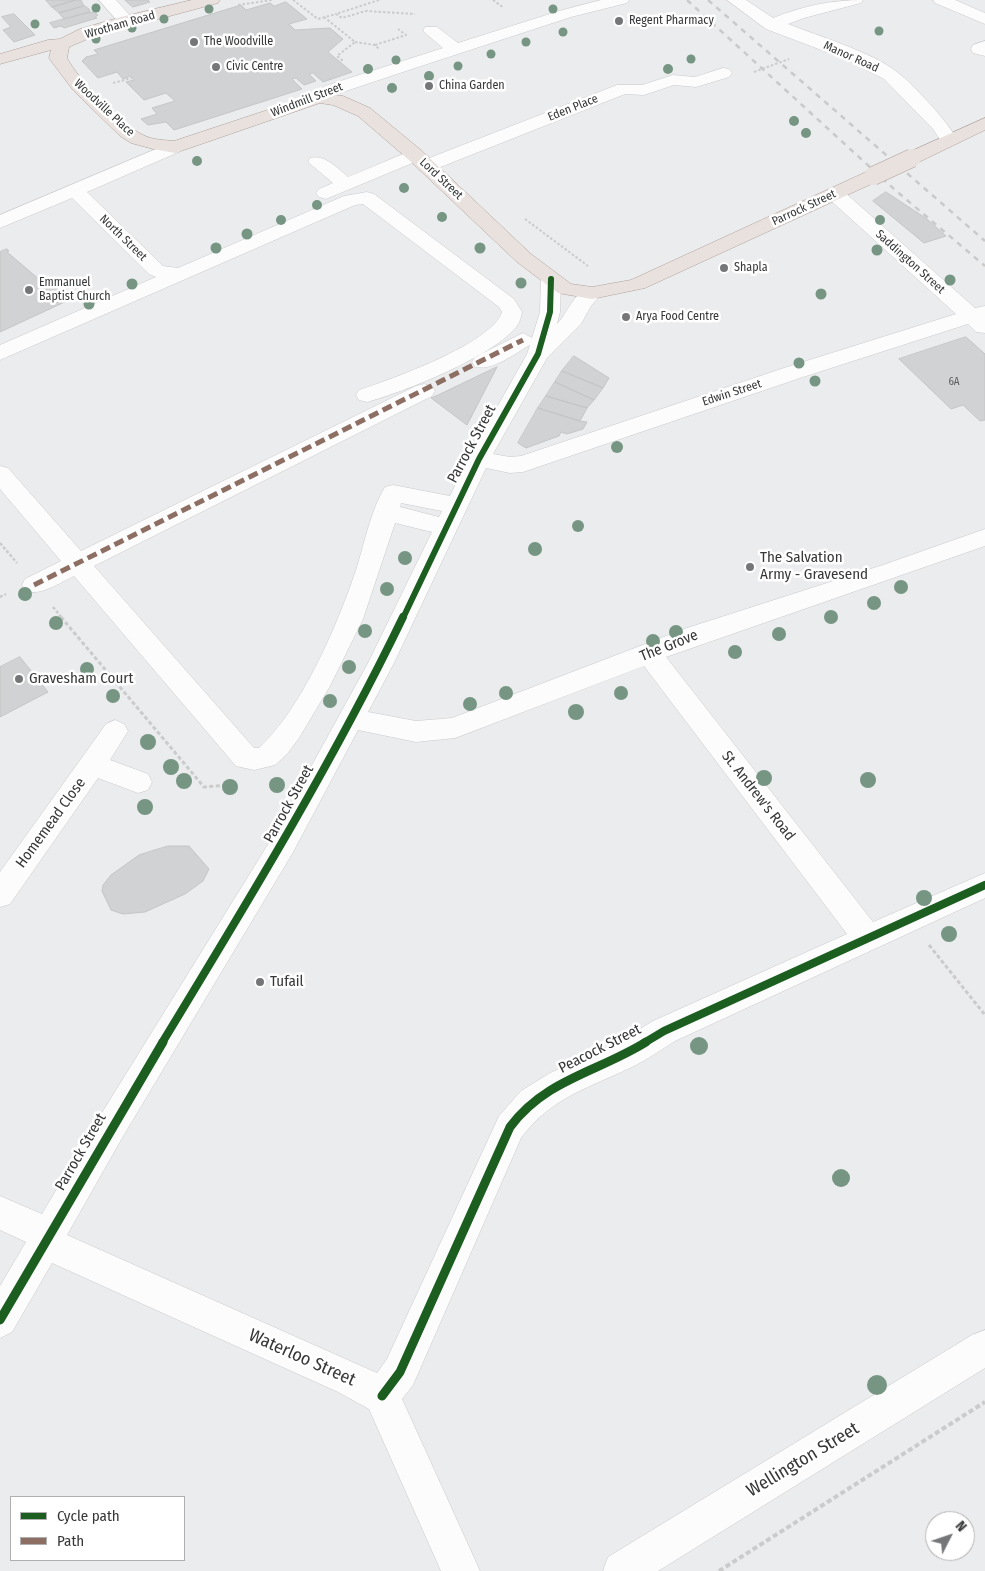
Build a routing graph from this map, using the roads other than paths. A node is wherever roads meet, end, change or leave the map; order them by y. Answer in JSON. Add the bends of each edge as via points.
{"nodes":[{"id":1,"x":107,"y":0,"type":"edge"},
{"id":2,"x":212,"y":0,"type":"edge"},
{"id":3,"x":621,"y":0,"type":"edge"},
{"id":4,"x":735,"y":0,"type":"edge"},
{"id":5,"x":855,"y":0,"type":"edge"},
{"id":6,"x":941,"y":0,"type":"edge"},
{"id":7,"x":985,"y":19,"type":"edge"},
{"id":8,"x":127,"y":21,"type":"junction"},
{"id":9,"x":772,"y":25,"type":"junction"},
{"id":10,"x":431,"y":31,"type":"dead end"},
{"id":11,"x":63,"y":44,"type":"junction"},
{"id":12,"x":985,"y":46,"type":"edge"},
{"id":13,"x":456,"y":49,"type":"junction"},
{"id":14,"x":985,"y":51,"type":"edge"},
{"id":15,"x":0,"y":59,"type":"edge"},
{"id":16,"x":0,"y":64,"type":"edge"},
{"id":17,"x":64,"y":70,"type":"junction"},
{"id":18,"x":723,"y":72,"type":"dead end"},
{"id":19,"x":320,"y":98,"type":"junction"},
{"id":20,"x":985,"y":122,"type":"edge"},
{"id":21,"x":949,"y":140,"type":"junction"},
{"id":22,"x":175,"y":147,"type":"junction"},
{"id":23,"x":421,"y":160,"type":"junction"},
{"id":24,"x":317,"y":162,"type":"dead end"},
{"id":25,"x":346,"y":184,"type":"junction"},
{"id":26,"x":74,"y":190,"type":"junction"},
{"id":27,"x":835,"y":194,"type":"junction"},
{"id":28,"x":0,"y":222,"type":"edge"},
{"id":29,"x":152,"y":266,"type":"junction"},
{"id":30,"x":178,"y":274,"type":"junction"},
{"id":31,"x":551,"y":280,"type":"junction"},
{"id":32,"x":592,"y":293,"type":"junction"},
{"id":33,"x":980,"y":319,"type":"edge"},
{"id":34,"x":0,"y":336,"type":"edge"},
{"id":35,"x":531,"y":347,"type":"junction"},
{"id":36,"x":0,"y":353,"type":"edge"},
{"id":37,"x":367,"y":395,"type":"dead end"},
{"id":38,"x":479,"y":459,"type":"junction"},
{"id":39,"x":0,"y":474,"type":"edge"},
{"id":40,"x":450,"y":517,"type":"junction"},
{"id":41,"x":985,"y":537,"type":"edge"},
{"id":42,"x":77,"y":563,"type":"junction"},
{"id":43,"x":34,"y":585,"type":"road end"},
{"id":44,"x":649,"y":654,"type":"junction"},
{"id":45,"x":351,"y":718,"type":"junction"},
{"id":46,"x":115,"y":731,"type":"dead end"},
{"id":47,"x":92,"y":765,"type":"junction"},
{"id":48,"x":138,"y":782,"type":"dead end"},
{"id":49,"x":985,"y":885,"type":"edge"},
{"id":50,"x":0,"y":894,"type":"edge"},
{"id":51,"x":867,"y":937,"type":"junction"},
{"id":52,"x":0,"y":1212,"type":"edge"},
{"id":53,"x":48,"y":1239,"type":"junction"},
{"id":54,"x":0,"y":1320,"type":"edge"},
{"id":55,"x":985,"y":1348,"type":"edge"},
{"id":56,"x":382,"y":1396,"type":"junction"},
{"id":57,"x":461,"y":1571,"type":"edge"},
{"id":58,"x":622,"y":1571,"type":"edge"}],
"edges":[{"from":1,"to":8,"type":"street"},
{"from":2,"to":8,"type":"main road","name":"Wrotham Road"},
{"from":3,"to":13,"type":"street","name":"Windmill Street"},
{"from":4,"to":9,"type":"street","name":"Manor Road"},
{"from":5,"to":9,"type":"street","via":[[798,14]]},
{"from":6,"to":7,"type":"street"},
{"from":8,"to":11,"type":"main road","name":"Wrotham Road","via":[[86,33]]},
{"from":9,"to":21,"type":"street","name":"Manor Road","via":[[851,55],[890,75],[940,126]]},
{"from":10,"to":13,"type":"street"},
{"from":11,"to":15,"type":"main road","name":"Wrotham Road","via":[[48,45]]},
{"from":11,"to":17,"type":"main road","name":"Woodville Place","via":[[58,51],[58,59]]},
{"from":12,"to":14,"type":"street","via":[[979,48]]},
{"from":13,"to":19,"type":"street","name":"Windmill Street","via":[[331,90]]},
{"from":16,"to":17,"type":"main road","via":[[32,60],[47,62]]},
{"from":17,"to":22,"type":"main road","name":"Woodville Place","via":[[133,138]]},
{"from":18,"to":23,"type":"street","name":"Eden Place","via":[[696,82],[673,80],[644,90],[622,89],[577,114]]},
{"from":19,"to":22,"type":"main road","name":"Windmill Street"},
{"from":19,"to":23,"type":"main road","name":"Lord Street","via":[[337,100],[361,110]]},
{"from":20,"to":21,"type":"main road","name":"Parrock Street"},
{"from":21,"to":27,"type":"main road","name":"Parrock Street","bridge":true},
{"from":22,"to":26,"type":"street","name":"Windmill Street"},
{"from":23,"to":25,"type":"street","name":"Eden Place"},
{"from":23,"to":31,"type":"main road","name":"Lord Street"},
{"from":24,"to":25,"type":"street"},
{"from":25,"to":29,"type":"street","name":"Eden Place"},
{"from":26,"to":28,"type":"street","name":"Windmill Street"},
{"from":26,"to":29,"type":"street","name":"North Street"},
{"from":27,"to":32,"type":"main road","name":"Parrock Street","via":[[638,284]]},
{"from":27,"to":33,"type":"street","name":"Saddington Street"},
{"from":29,"to":30,"type":"street","name":"North Street","via":[[166,274]]},
{"from":29,"to":34,"type":"street","name":"Eden Place"},
{"from":30,"to":36,"type":"street"},
{"from":30,"to":37,"type":"street","via":[[351,200],[367,198],[507,303],[512,312],[509,323],[494,338],[412,380]]},
{"from":31,"to":32,"type":"main road","name":"Parrock Street","via":[[565,288]]},
{"from":31,"to":35,"type":"street","name":"Parrock Street","via":[[550,312]]},
{"from":32,"to":35,"type":"street","name":"Parrock Street","via":[[582,303],[574,319]]},
{"from":33,"to":38,"type":"street","name":"Edwin Street","via":[[777,378],[523,464]]},
{"from":35,"to":38,"type":"street","name":"Parrock Street"},
{"from":35,"to":42,"type":"street"},
{"from":38,"to":40,"type":"street","name":"Parrock Street"},
{"from":39,"to":42,"type":"street"},
{"from":40,"to":42,"type":"street","via":[[416,518],[390,503],[355,607],[296,723],[282,743],[267,756],[254,760],[246,758]]},
{"from":40,"to":45,"type":"street","name":"Parrock Street","via":[[410,606]]},
{"from":41,"to":44,"type":"street","name":"The Grove"},
{"from":42,"to":43,"type":"street"},
{"from":44,"to":45,"type":"street","name":"The Grove","via":[[449,730],[399,729]]},
{"from":44,"to":51,"type":"street","name":"St. Andrew's Road"},
{"from":45,"to":53,"type":"street","name":"Parrock Street","via":[[282,846],[111,1126]]},
{"from":46,"to":47,"type":"street"},
{"from":47,"to":48,"type":"street","name":"Homemead Close"},
{"from":47,"to":50,"type":"street","name":"Homemead Close"},
{"from":49,"to":51,"type":"street","name":"Peacock Street"},
{"from":51,"to":56,"type":"street","name":"Peacock Street","via":[[664,1031],[631,1052],[545,1091],[526,1105],[510,1127],[398,1377]]},
{"from":52,"to":53,"type":"street"},
{"from":53,"to":54,"type":"street","name":"Parrock Street"},
{"from":53,"to":56,"type":"street","name":"Waterloo Street"},
{"from":55,"to":58,"type":"street","name":"Wellington Street"},
{"from":56,"to":57,"type":"street"}]}
